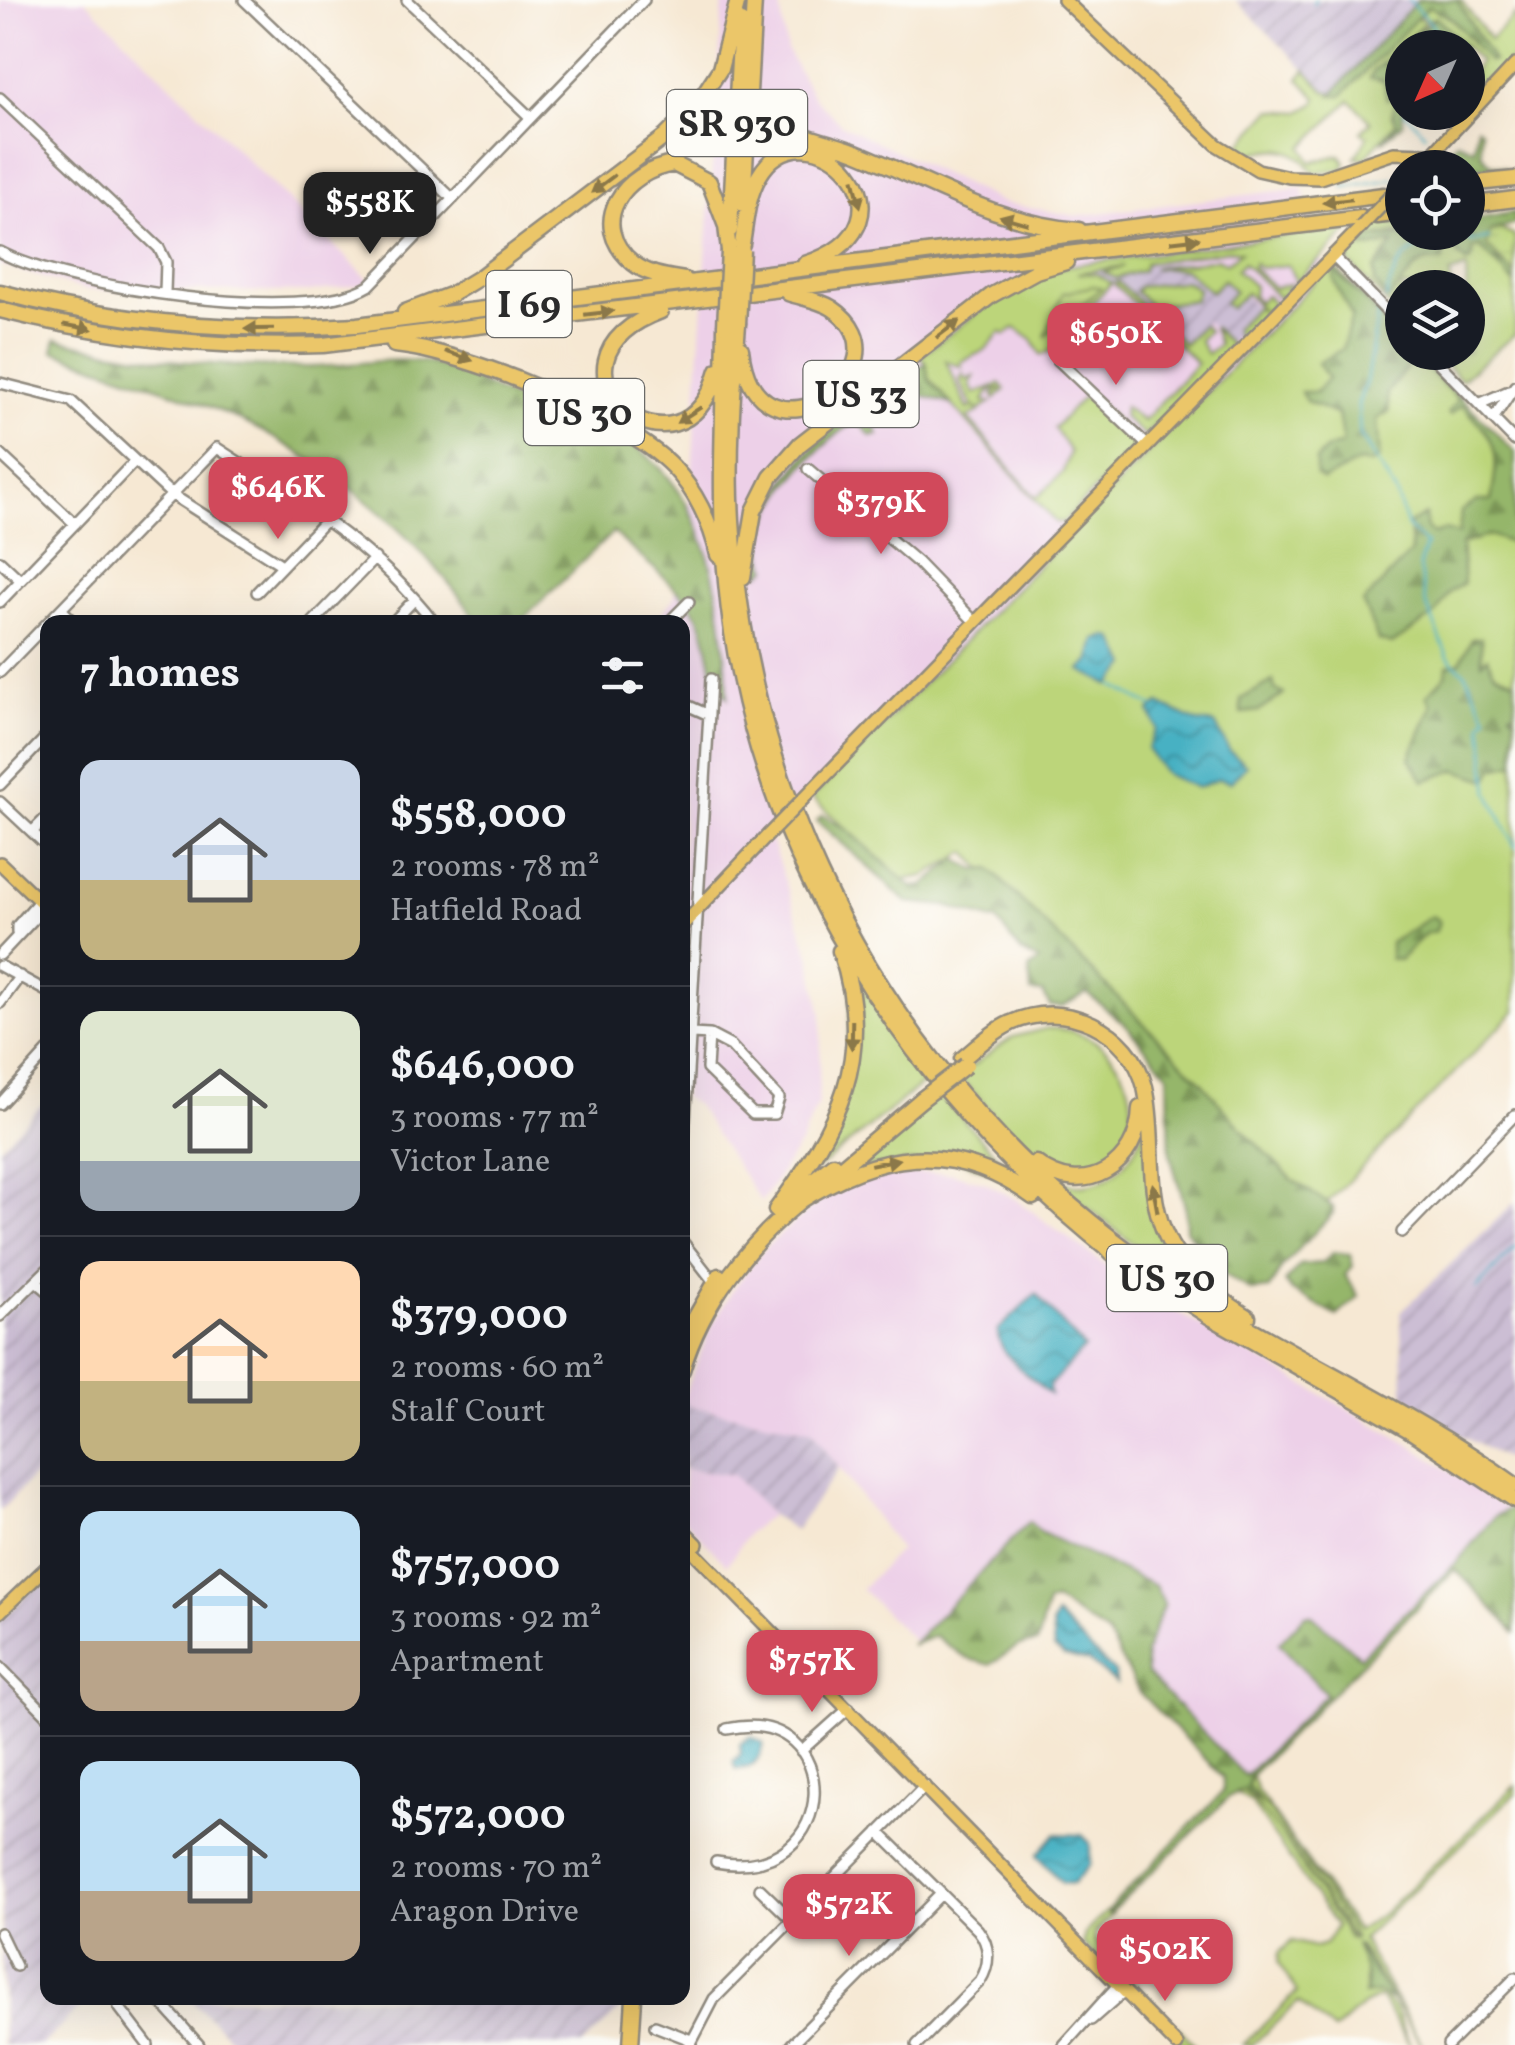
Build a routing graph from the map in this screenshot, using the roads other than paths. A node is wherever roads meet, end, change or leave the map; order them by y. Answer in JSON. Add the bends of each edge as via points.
{"nodes":[{"id":1,"x":244,"y":0,"type":"edge"},
{"id":2,"x":407,"y":0,"type":"edge"},
{"id":3,"x":644,"y":0,"type":"edge"},
{"id":4,"x":740,"y":0,"type":"edge"},
{"id":5,"x":754,"y":0,"type":"edge"},
{"id":6,"x":1064,"y":0,"type":"edge"},
{"id":7,"x":1515,"y":65,"type":"edge"},
{"id":8,"x":0,"y":98,"type":"edge"},
{"id":9,"x":750,"y":108,"type":"junction"},
{"id":10,"x":530,"y":117,"type":"junction"},
{"id":11,"x":1432,"y":150,"type":"edge"},
{"id":12,"x":1385,"y":156,"type":"edge"},
{"id":13,"x":1515,"y":179,"type":"edge"},
{"id":14,"x":1485,"y":182,"type":"edge"},
{"id":15,"x":1385,"y":193,"type":"edge"},
{"id":16,"x":453,"y":199,"type":"junction"},
{"id":17,"x":1515,"y":199,"type":"edge"},
{"id":18,"x":1385,"y":203,"type":"edge"},
{"id":19,"x":1485,"y":203,"type":"edge"},
{"id":20,"x":1385,"y":215,"type":"edge"},
{"id":21,"x":1378,"y":216,"type":"dead end"},
{"id":22,"x":1362,"y":218,"type":"dead end"},
{"id":23,"x":1110,"y":232,"type":"junction"},
{"id":24,"x":736,"y":248,"type":"junction"},
{"id":25,"x":1337,"y":251,"type":"junction"},
{"id":26,"x":0,"y":252,"type":"edge"},
{"id":27,"x":1088,"y":252,"type":"junction"},
{"id":28,"x":782,"y":273,"type":"junction"},
{"id":29,"x":700,"y":282,"type":"junction"},
{"id":30,"x":0,"y":292,"type":"edge"},
{"id":31,"x":166,"y":292,"type":"junction"},
{"id":32,"x":782,"y":292,"type":"junction"},
{"id":33,"x":686,"y":302,"type":"junction"},
{"id":34,"x":1385,"y":307,"type":"edge"},
{"id":35,"x":0,"y":310,"type":"edge"},
{"id":36,"x":357,"y":325,"type":"junction"},
{"id":37,"x":731,"y":327,"type":"junction"},
{"id":38,"x":363,"y":342,"type":"junction"},
{"id":39,"x":1058,"y":360,"type":"dead end"},
{"id":40,"x":1446,"y":370,"type":"edge"},
{"id":41,"x":0,"y":383,"type":"edge"},
{"id":42,"x":1512,"y":388,"type":"edge"},
{"id":43,"x":1479,"y":404,"type":"junction"},
{"id":44,"x":1493,"y":419,"type":"junction"},
{"id":45,"x":1515,"y":442,"type":"edge"},
{"id":46,"x":1147,"y":445,"type":"junction"},
{"id":47,"x":0,"y":454,"type":"edge"},
{"id":48,"x":135,"y":460,"type":"junction"},
{"id":49,"x":808,"y":470,"type":"dead end"},
{"id":50,"x":171,"y":494,"type":"junction"},
{"id":51,"x":327,"y":519,"type":"junction"},
{"id":52,"x":75,"y":524,"type":"junction"},
{"id":53,"x":375,"y":558,"type":"junction"},
{"id":54,"x":0,"y":561,"type":"edge"},
{"id":55,"x":282,"y":565,"type":"junction"},
{"id":56,"x":20,"y":580,"type":"junction"},
{"id":57,"x":726,"y":583,"type":"junction"},
{"id":58,"x":257,"y":592,"type":"dead end"},
{"id":59,"x":416,"y":599,"type":"junction"},
{"id":60,"x":0,"y":602,"type":"edge"},
{"id":61,"x":689,"y":602,"type":"dead end"},
{"id":62,"x":60,"y":609,"type":"junction"},
{"id":63,"x":54,"y":615,"type":"edge"},
{"id":64,"x":66,"y":615,"type":"edge"},
{"id":65,"x":320,"y":615,"type":"edge"},
{"id":66,"x":399,"y":615,"type":"edge"},
{"id":67,"x":429,"y":615,"type":"edge"},
{"id":68,"x":675,"y":615,"type":"edge"},
{"id":69,"x":743,"y":618,"type":"junction"},
{"id":70,"x":975,"y":622,"type":"junction"},
{"id":71,"x":40,"y":628,"type":"edge"},
{"id":72,"x":2,"y":664,"type":"edge"},
{"id":73,"x":710,"y":678,"type":"dead end"},
{"id":74,"x":690,"y":706,"type":"edge"},
{"id":75,"x":709,"y":714,"type":"junction"},
{"id":76,"x":40,"y":743,"type":"edge"},
{"id":77,"x":0,"y":785,"type":"edge"},
{"id":78,"x":0,"y":802,"type":"edge"},
{"id":79,"x":40,"y":824,"type":"edge"},
{"id":80,"x":32,"y":832,"type":"junction"},
{"id":81,"x":40,"y":840,"type":"edge"},
{"id":82,"x":0,"y":863,"type":"edge"},
{"id":83,"x":40,"y":898,"type":"edge"},
{"id":84,"x":821,"y":904,"type":"junction"},
{"id":85,"x":40,"y":908,"type":"edge"},
{"id":86,"x":698,"y":910,"type":"junction"},
{"id":87,"x":690,"y":918,"type":"edge"},
{"id":88,"x":0,"y":955,"type":"edge"},
{"id":89,"x":0,"y":966,"type":"edge"},
{"id":90,"x":20,"y":976,"type":"junction"},
{"id":91,"x":40,"y":987,"type":"edge"},
{"id":92,"x":0,"y":1003,"type":"edge"},
{"id":93,"x":692,"y":1034,"type":"junction"},
{"id":94,"x":708,"y":1035,"type":"junction"},
{"id":95,"x":40,"y":1061,"type":"edge"},
{"id":96,"x":690,"y":1062,"type":"edge"},
{"id":97,"x":964,"y":1062,"type":"junction"},
{"id":98,"x":920,"y":1096,"type":"junction"},
{"id":99,"x":0,"y":1104,"type":"edge"},
{"id":100,"x":1515,"y":1115,"type":"edge"},
{"id":101,"x":984,"y":1124,"type":"junction"},
{"id":102,"x":797,"y":1203,"type":"junction"},
{"id":103,"x":776,"y":1210,"type":"junction"},
{"id":104,"x":1402,"y":1232,"type":"dead end"},
{"id":105,"x":690,"y":1251,"type":"edge"},
{"id":106,"x":1118,"y":1258,"type":"junction"},
{"id":107,"x":40,"y":1277,"type":"edge"},
{"id":108,"x":36,"y":1280,"type":"junction"},
{"id":109,"x":714,"y":1282,"type":"junction"},
{"id":110,"x":40,"y":1284,"type":"edge"},
{"id":111,"x":0,"y":1316,"type":"edge"},
{"id":112,"x":690,"y":1326,"type":"edge"},
{"id":113,"x":690,"y":1352,"type":"edge"},
{"id":114,"x":1375,"y":1398,"type":"junction"},
{"id":115,"x":1515,"y":1485,"type":"edge"},
{"id":116,"x":1515,"y":1500,"type":"edge"},
{"id":117,"x":690,"y":1538,"type":"edge"},
{"id":118,"x":690,"y":1549,"type":"edge"},
{"id":119,"x":40,"y":1574,"type":"edge"},
{"id":120,"x":720,"y":1575,"type":"junction"},
{"id":121,"x":0,"y":1612,"type":"edge"},
{"id":122,"x":0,"y":1667,"type":"edge"},
{"id":123,"x":40,"y":1708,"type":"edge"},
{"id":124,"x":849,"y":1708,"type":"junction"},
{"id":125,"x":726,"y":1729,"type":"dead end"},
{"id":126,"x":801,"y":1751,"type":"junction"},
{"id":127,"x":925,"y":1786,"type":"junction"},
{"id":128,"x":879,"y":1832,"type":"junction"},
{"id":129,"x":716,"y":1862,"type":"dead end"},
{"id":130,"x":760,"y":1890,"type":"dead end"},
{"id":131,"x":942,"y":1894,"type":"junction"},
{"id":132,"x":792,"y":1920,"type":"junction"},
{"id":133,"x":0,"y":1934,"type":"edge"},
{"id":134,"x":16,"y":1966,"type":"dead end"},
{"id":135,"x":1515,"y":1978,"type":"edge"},
{"id":136,"x":1121,"y":1988,"type":"junction"},
{"id":137,"x":122,"y":2005,"type":"edge"},
{"id":138,"x":162,"y":2005,"type":"edge"},
{"id":139,"x":634,"y":2005,"type":"edge"},
{"id":140,"x":655,"y":2026,"type":"dead end"},
{"id":141,"x":690,"y":2042,"type":"edge"},
{"id":142,"x":148,"y":2045,"type":"edge"},
{"id":143,"x":198,"y":2045,"type":"edge"},
{"id":144,"x":631,"y":2045,"type":"edge"},
{"id":145,"x":791,"y":2045,"type":"edge"},
{"id":146,"x":918,"y":2045,"type":"edge"},
{"id":147,"x":1064,"y":2045,"type":"edge"},
{"id":148,"x":1177,"y":2045,"type":"edge"},
{"id":149,"x":1448,"y":2045,"type":"edge"}],
"edges":[{"from":1,"to":16,"type":"street"},
{"from":2,"to":10,"type":"street"},
{"from":3,"to":10,"type":"street"},
{"from":4,"to":24,"type":"highway","number":"SR 930"},
{"from":4,"to":36,"type":"highway","one_way":true,"via":[[720,69],[666,136],[466,285],[422,308]]},
{"from":5,"to":9,"type":"highway","number":"SR 930"},
{"from":6,"to":12,"type":"main road","via":[[1245,164],[1280,176],[1320,178]]},
{"from":7,"to":11,"type":"main road"},
{"from":8,"to":31,"type":"street","via":[[159,248]]},
{"from":23,"to":9,"type":"highway","one_way":true,"via":[[1048,228],[987,212]]},
{"from":9,"to":24,"type":"highway","number":"SR 930"},
{"from":10,"to":16,"type":"street"},
{"from":13,"to":14,"type":"highway"},
{"from":15,"to":23,"type":"highway","number":"I 69","one_way":true},
{"from":16,"to":31,"type":"street","via":[[369,286],[345,298],[291,304]]},
{"from":17,"to":19,"type":"highway"},
{"from":18,"to":25,"type":"main road","bridge":true},
{"from":20,"to":21,"type":"highway"},
{"from":27,"to":22,"type":"highway","number":"I 69","one_way":true},
{"from":23,"to":28,"type":"highway","number":"I 69"},
{"from":24,"to":28,"type":"highway","one_way":true,"via":[[748,201],[769,162],[808,148],[836,158],[861,197],[856,230],[824,258]]},
{"from":24,"to":29,"type":"highway","via":[[709,182],[698,172],[658,166],[626,184],[612,218],[624,252],[650,273]]},
{"from":24,"to":37,"type":"highway","bridge":true},
{"from":25,"to":34,"type":"street"},
{"from":25,"to":46,"type":"main road"},
{"from":26,"to":31,"type":"street","via":[[51,272]]},
{"from":27,"to":32,"type":"highway","number":"I 69"},
{"from":69,"to":27,"type":"highway","number":"US 33","one_way":true,"via":[[754,511],[771,477],[800,444],[992,295]]},
{"from":28,"to":29,"type":"highway","number":"I 69"},
{"from":29,"to":36,"type":"highway","number":"I 69"},
{"from":36,"to":30,"type":"highway","number":"I 69","one_way":true,"via":[[196,327],[104,316]]},
{"from":32,"to":33,"type":"highway","number":"I 69"},
{"from":32,"to":37,"type":"highway","via":[[831,308],[850,331],[852,373],[835,396],[798,409],[769,400],[745,369]]},
{"from":37,"to":33,"type":"highway","one_way":true,"via":[[712,394],[700,410],[661,426],[624,412],[608,388],[609,348],[628,325]]},
{"from":38,"to":33,"type":"highway","number":"I 69","one_way":true},
{"from":35,"to":38,"type":"highway","number":"I 69","one_way":true,"via":[[202,345]]},
{"from":37,"to":57,"type":"highway","via":[[720,461]]},
{"from":37,"to":69,"type":"highway","number":"US 30","via":[[731,481]]},
{"from":38,"to":57,"type":"highway","number":"US 30","one_way":true,"via":[[466,358],[632,435],[673,467],[695,497]]},
{"from":39,"to":46,"type":"street"},
{"from":40,"to":43,"type":"street"},
{"from":41,"to":48,"type":"street","via":[[72,401]]},
{"from":42,"to":43,"type":"street"},
{"from":42,"to":44,"type":"street"},
{"from":43,"to":44,"type":"street"},
{"from":44,"to":45,"type":"street"},
{"from":46,"to":70,"type":"main road"},
{"from":47,"to":52,"type":"street"},
{"from":48,"to":50,"type":"street"},
{"from":48,"to":52,"type":"street"},
{"from":49,"to":70,"type":"street"},
{"from":50,"to":51,"type":"street","via":[[217,448]]},
{"from":50,"to":55,"type":"street"},
{"from":50,"to":62,"type":"street"},
{"from":51,"to":53,"type":"street"},
{"from":51,"to":55,"type":"street"},
{"from":52,"to":56,"type":"street"},
{"from":53,"to":59,"type":"street"},
{"from":53,"to":65,"type":"street"},
{"from":54,"to":56,"type":"street"},
{"from":55,"to":58,"type":"street"},
{"from":56,"to":60,"type":"street"},
{"from":57,"to":84,"type":"highway","number":"US 30","via":[[762,753]]},
{"from":59,"to":66,"type":"street"},
{"from":59,"to":67,"type":"street"},
{"from":61,"to":68,"type":"street"},
{"from":62,"to":63,"type":"street"},
{"from":62,"to":64,"type":"street"},
{"from":69,"to":101,"type":"highway","number":"US 30","via":[[775,752],[832,901],[892,1006]]},
{"from":70,"to":86,"type":"main road","bridge":true},
{"from":71,"to":72,"type":"street"},
{"from":73,"to":75,"type":"street"},
{"from":74,"to":75,"type":"street"},
{"from":75,"to":86,"type":"street"},
{"from":76,"to":77,"type":"street"},
{"from":78,"to":80,"type":"street"},
{"from":79,"to":80,"type":"street"},
{"from":80,"to":81,"type":"street"},
{"from":82,"to":83,"type":"main road"},
{"from":84,"to":103,"type":"highway","one_way":true,"via":[[849,982],[851,1058],[827,1139]]},
{"from":84,"to":106,"type":"highway","number":"US 30","via":[[880,1006],[950,1100],[1043,1196]]},
{"from":85,"to":88,"type":"street"},
{"from":86,"to":87,"type":"main road"},
{"from":86,"to":93,"type":"street"},
{"from":89,"to":90,"type":"street"},
{"from":90,"to":91,"type":"street"},
{"from":90,"to":92,"type":"street"},
{"from":93,"to":94,"type":"street"},
{"from":93,"to":96,"type":"street"},
{"from":94,"to":94,"type":"street","via":[[731,1046],[779,1098],[774,1114],[753,1114],[707,1069]]},
{"from":95,"to":99,"type":"street"},
{"from":97,"to":98,"type":"highway","bridge":true},
{"from":97,"to":101,"type":"highway","via":[[1018,1029],[1063,1023],[1108,1042],[1137,1087],[1140,1122],[1133,1144],[1115,1167],[1088,1179],[1044,1170]]},
{"from":114,"to":97,"type":"highway","one_way":true,"via":[[1210,1292],[1183,1264],[1154,1200],[1142,1079],[1114,1037],[1084,1020],[1043,1014],[1012,1022]]},
{"from":98,"to":102,"type":"highway"},
{"from":98,"to":103,"type":"highway"},
{"from":100,"to":104,"type":"street"},
{"from":101,"to":114,"type":"highway","number":"US 30","via":[[1136,1256]]},
{"from":102,"to":106,"type":"highway","one_way":true,"via":[[870,1165],[946,1160],[1004,1178]]},
{"from":102,"to":113,"type":"highway","via":[[735,1268]]},
{"from":103,"to":109,"type":"highway"},
{"from":105,"to":109,"type":"street"},
{"from":106,"to":116,"type":"highway","number":"US 30","via":[[1410,1430]]},
{"from":107,"to":108,"type":"street"},
{"from":108,"to":110,"type":"street"},
{"from":108,"to":111,"type":"street"},
{"from":109,"to":112,"type":"highway"},
{"from":114,"to":115,"type":"highway","number":"US 30"},
{"from":117,"to":120,"type":"main road"},
{"from":118,"to":120,"type":"main road"},
{"from":119,"to":121,"type":"main road"},
{"from":120,"to":124,"type":"main road"},
{"from":122,"to":123,"type":"street"},
{"from":124,"to":126,"type":"street"},
{"from":124,"to":127,"type":"main road"},
{"from":125,"to":126,"type":"street","via":[[771,1729]]},
{"from":126,"to":129,"type":"street","via":[[815,1780],[806,1828],[790,1846],[756,1864]]},
{"from":127,"to":128,"type":"street"},
{"from":127,"to":136,"type":"main road"},
{"from":128,"to":131,"type":"street"},
{"from":128,"to":132,"type":"street"},
{"from":130,"to":132,"type":"street"},
{"from":131,"to":145,"type":"street"},
{"from":131,"to":146,"type":"street","via":[[978,1930],[987,1969]]},
{"from":132,"to":141,"type":"street","via":[[708,2006]]},
{"from":133,"to":134,"type":"street"},
{"from":135,"to":149,"type":"street"},
{"from":136,"to":147,"type":"street"},
{"from":136,"to":148,"type":"main road"},
{"from":137,"to":142,"type":"street","via":[[119,2011]]},
{"from":138,"to":143,"type":"street"},
{"from":139,"to":144,"type":"highway"},
{"from":140,"to":141,"type":"street"}]}
